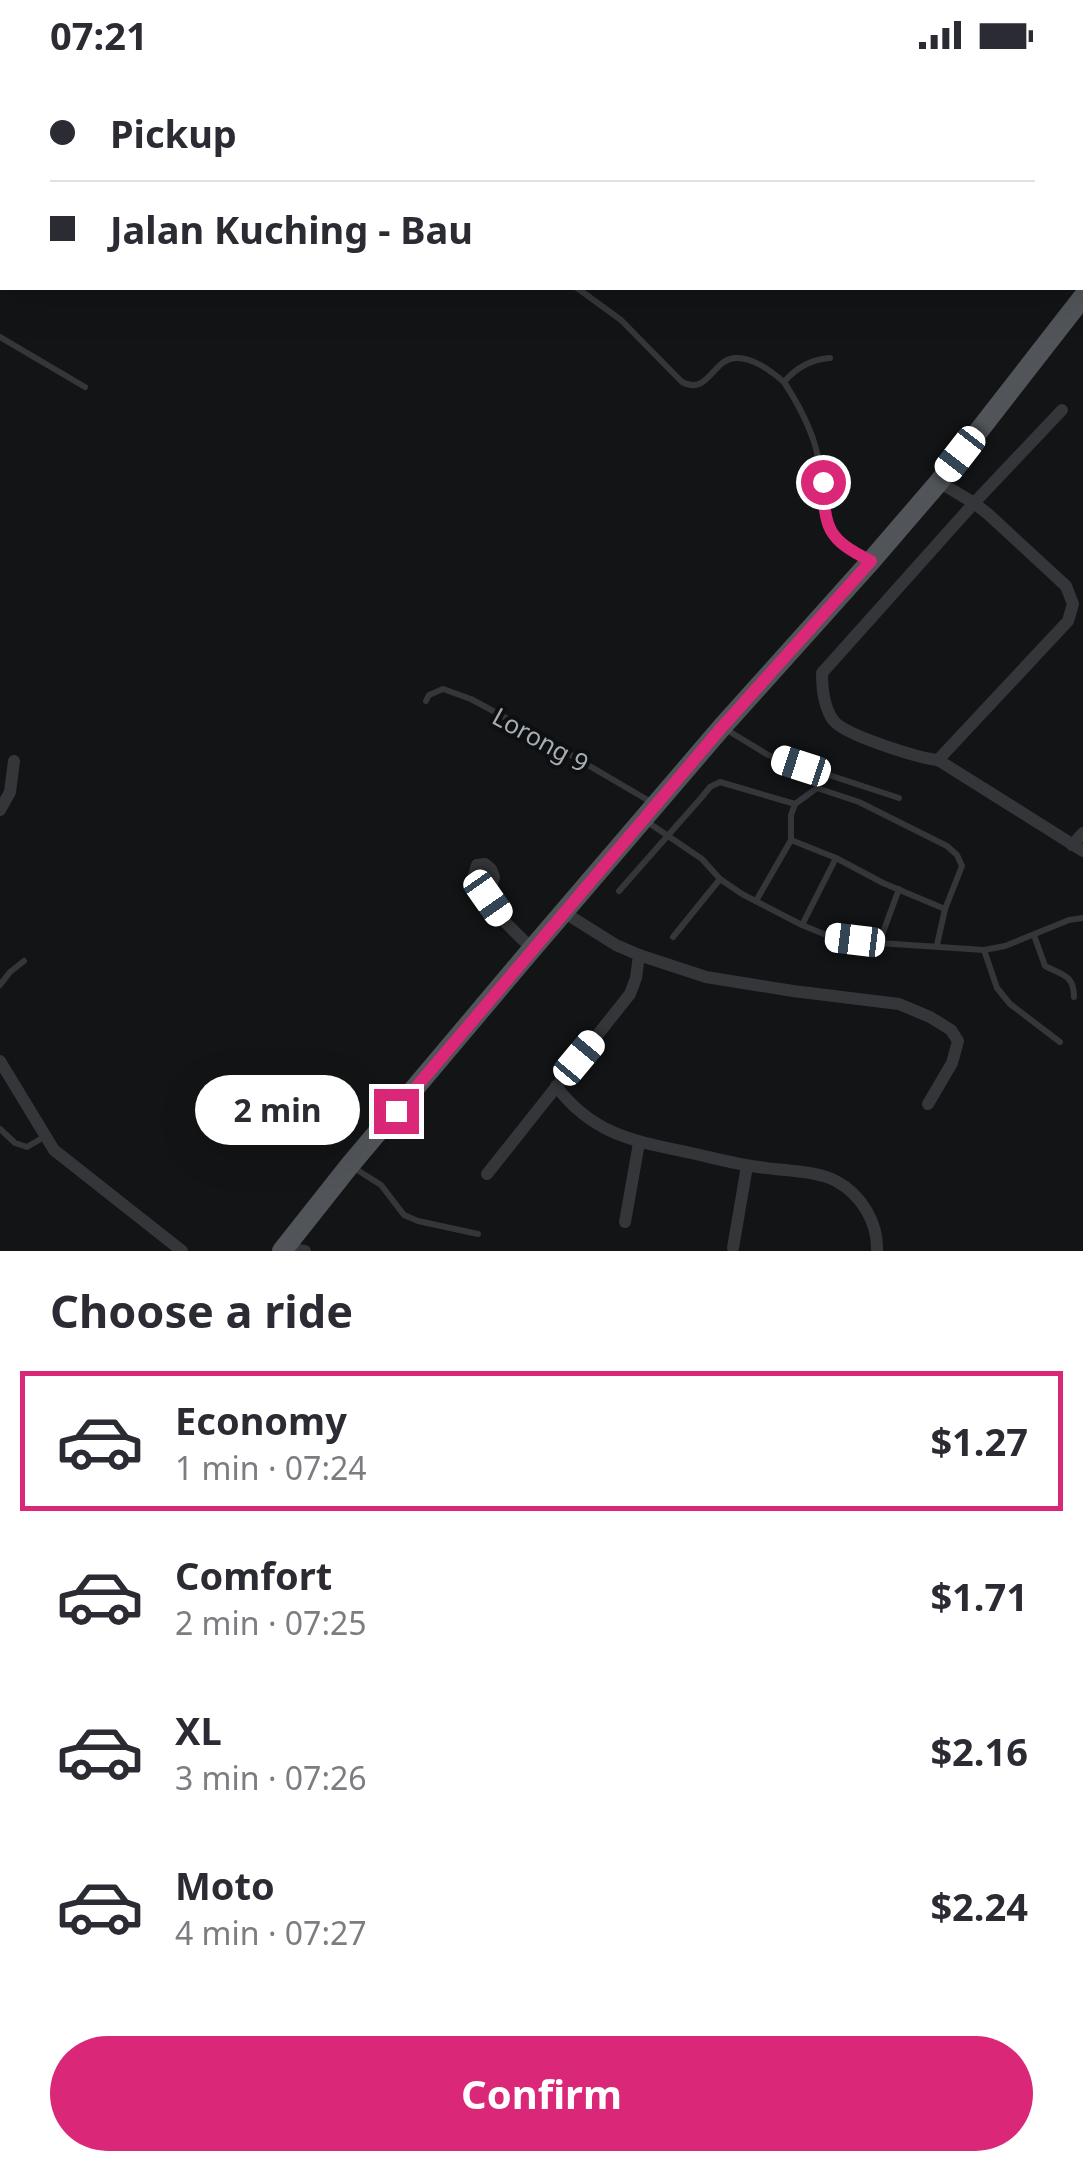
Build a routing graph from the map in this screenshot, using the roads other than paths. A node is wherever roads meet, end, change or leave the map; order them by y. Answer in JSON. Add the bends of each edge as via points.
{"nodes":[{"id":1,"x":580,"y":290,"type":"edge"},
{"id":2,"x":1083,"y":297,"type":"edge"},
{"id":3,"x":1075,"y":323,"type":"edge"},
{"id":4,"x":0,"y":336,"type":"edge"},
{"id":5,"x":830,"y":358,"type":"dead end"},
{"id":6,"x":784,"y":382,"type":"junction"},
{"id":7,"x":85,"y":387,"type":"dead end"},
{"id":8,"x":1062,"y":410,"type":"dead end"},
{"id":9,"x":938,"y":482,"type":"junction"},
{"id":10,"x":974,"y":502,"type":"junction"},
{"id":11,"x":871,"y":561,"type":"junction"},
{"id":12,"x":426,"y":701,"type":"dead end"},
{"id":13,"x":722,"y":727,"type":"junction"},
{"id":14,"x":938,"y":760,"type":"junction"},
{"id":15,"x":14,"y":761,"type":"dead end"},
{"id":16,"x":898,"y":798,"type":"dead end"},
{"id":17,"x":795,"y":804,"type":"junction"},
{"id":18,"x":0,"y":810,"type":"edge"},
{"id":19,"x":650,"y":812,"type":"junction"},
{"id":20,"x":1083,"y":833,"type":"edge"},
{"id":21,"x":667,"y":836,"type":"junction"},
{"id":22,"x":791,"y":840,"type":"junction"},
{"id":23,"x":1078,"y":848,"type":"edge"},
{"id":24,"x":836,"y":858,"type":"junction"},
{"id":25,"x":720,"y":880,"type":"junction"},
{"id":26,"x":898,"y":889,"type":"junction"},
{"id":27,"x":619,"y":891,"type":"dead end"},
{"id":28,"x":488,"y":898,"type":"dead end"},
{"id":29,"x":756,"y":901,"type":"junction"},
{"id":30,"x":945,"y":909,"type":"junction"},
{"id":31,"x":565,"y":913,"type":"junction"},
{"id":32,"x":1083,"y":918,"type":"edge"},
{"id":33,"x":802,"y":925,"type":"junction"},
{"id":34,"x":1034,"y":935,"type":"junction"},
{"id":35,"x":673,"y":937,"type":"dead end"},
{"id":36,"x":879,"y":943,"type":"junction"},
{"id":37,"x":937,"y":945,"type":"junction"},
{"id":38,"x":532,"y":949,"type":"junction"},
{"id":39,"x":984,"y":950,"type":"junction"},
{"id":40,"x":639,"y":956,"type":"junction"},
{"id":41,"x":24,"y":961,"type":"dead end"},
{"id":42,"x":0,"y":985,"type":"edge"},
{"id":43,"x":1074,"y":997,"type":"dead end"},
{"id":44,"x":1060,"y":1042,"type":"dead end"},
{"id":45,"x":0,"y":1062,"type":"edge"},
{"id":46,"x":556,"y":1086,"type":"junction"},
{"id":47,"x":928,"y":1104,"type":"dead end"},
{"id":48,"x":0,"y":1128,"type":"edge"},
{"id":49,"x":45,"y":1136,"type":"junction"},
{"id":50,"x":639,"y":1143,"type":"junction"},
{"id":51,"x":350,"y":1165,"type":"junction"},
{"id":52,"x":747,"y":1166,"type":"junction"},
{"id":53,"x":487,"y":1174,"type":"dead end"},
{"id":54,"x":625,"y":1222,"type":"dead end"},
{"id":55,"x":478,"y":1234,"type":"dead end"},
{"id":56,"x":734,"y":1248,"type":"dead end"},
{"id":57,"x":290,"y":1250,"type":"edge"},
{"id":58,"x":182,"y":1251,"type":"edge"},
{"id":59,"x":877,"y":1251,"type":"edge"}],
"edges":[{"from":1,"to":6,"type":"lane","via":[[689,386],[734,358],[765,366]]},
{"from":2,"to":3,"type":"main road"},
{"from":3,"to":9,"type":"main road"},
{"from":4,"to":7,"type":"lane"},
{"from":5,"to":6,"type":"lane","via":[[818,358]]},
{"from":6,"to":11,"type":"lane","via":[[816,447],[831,533]]},
{"from":8,"to":10,"type":"street"},
{"from":9,"to":10,"type":"street"},
{"from":9,"to":11,"type":"main road"},
{"from":10,"to":14,"type":"street","via":[[1066,586],[1073,604],[1068,621]]},
{"from":10,"to":14,"type":"street","via":[[822,674],[834,721],[848,732]]},
{"from":11,"to":13,"type":"main road"},
{"from":12,"to":19,"type":"lane","name":"Lorong 9","via":[[442,689],[471,700],[530,731]]},
{"from":13,"to":16,"type":"lane","via":[[768,755]]},
{"from":13,"to":19,"type":"main road"},
{"from":14,"to":23,"type":"street"},
{"from":15,"to":18,"type":"street"},
{"from":17,"to":21,"type":"lane","via":[[720,782]]},
{"from":17,"to":22,"type":"lane"},
{"from":17,"to":30,"type":"lane","via":[[817,788],[948,846],[962,866]]},
{"from":19,"to":21,"type":"lane"},
{"from":19,"to":31,"type":"main road"},
{"from":20,"to":23,"type":"street"},
{"from":21,"to":25,"type":"lane"},
{"from":21,"to":27,"type":"lane"},
{"from":22,"to":24,"type":"lane"},
{"from":22,"to":29,"type":"lane"},
{"from":24,"to":26,"type":"lane"},
{"from":24,"to":33,"type":"lane"},
{"from":25,"to":29,"type":"lane"},
{"from":25,"to":35,"type":"lane"},
{"from":26,"to":30,"type":"lane"},
{"from":26,"to":36,"type":"lane"},
{"from":28,"to":38,"type":"street"},
{"from":29,"to":33,"type":"lane"},
{"from":30,"to":37,"type":"lane"},
{"from":31,"to":38,"type":"main road"},
{"from":31,"to":40,"type":"street"},
{"from":32,"to":34,"type":"lane"},
{"from":33,"to":36,"type":"lane","via":[[831,937]]},
{"from":34,"to":39,"type":"lane"},
{"from":34,"to":43,"type":"lane","via":[[1045,966],[1070,979]]},
{"from":36,"to":37,"type":"lane"},
{"from":37,"to":39,"type":"lane"},
{"from":38,"to":51,"type":"main road"},
{"from":39,"to":44,"type":"lane","via":[[1010,1004]]},
{"from":40,"to":46,"type":"street","via":[[630,994]]},
{"from":40,"to":47,"type":"street","via":[[706,976],[899,1004],[930,1017],[958,1041]]},
{"from":41,"to":42,"type":"lane"},
{"from":45,"to":49,"type":"street"},
{"from":46,"to":50,"type":"street","via":[[600,1127]]},
{"from":46,"to":53,"type":"street"},
{"from":48,"to":49,"type":"lane","via":[[27,1146]]},
{"from":49,"to":58,"type":"street"},
{"from":50,"to":52,"type":"street"},
{"from":50,"to":54,"type":"street"},
{"from":51,"to":55,"type":"lane","via":[[381,1185],[404,1215]]},
{"from":51,"to":57,"type":"main road"},
{"from":52,"to":56,"type":"street"},
{"from":52,"to":59,"type":"street","via":[[835,1181],[868,1213],[878,1233]]}]}
